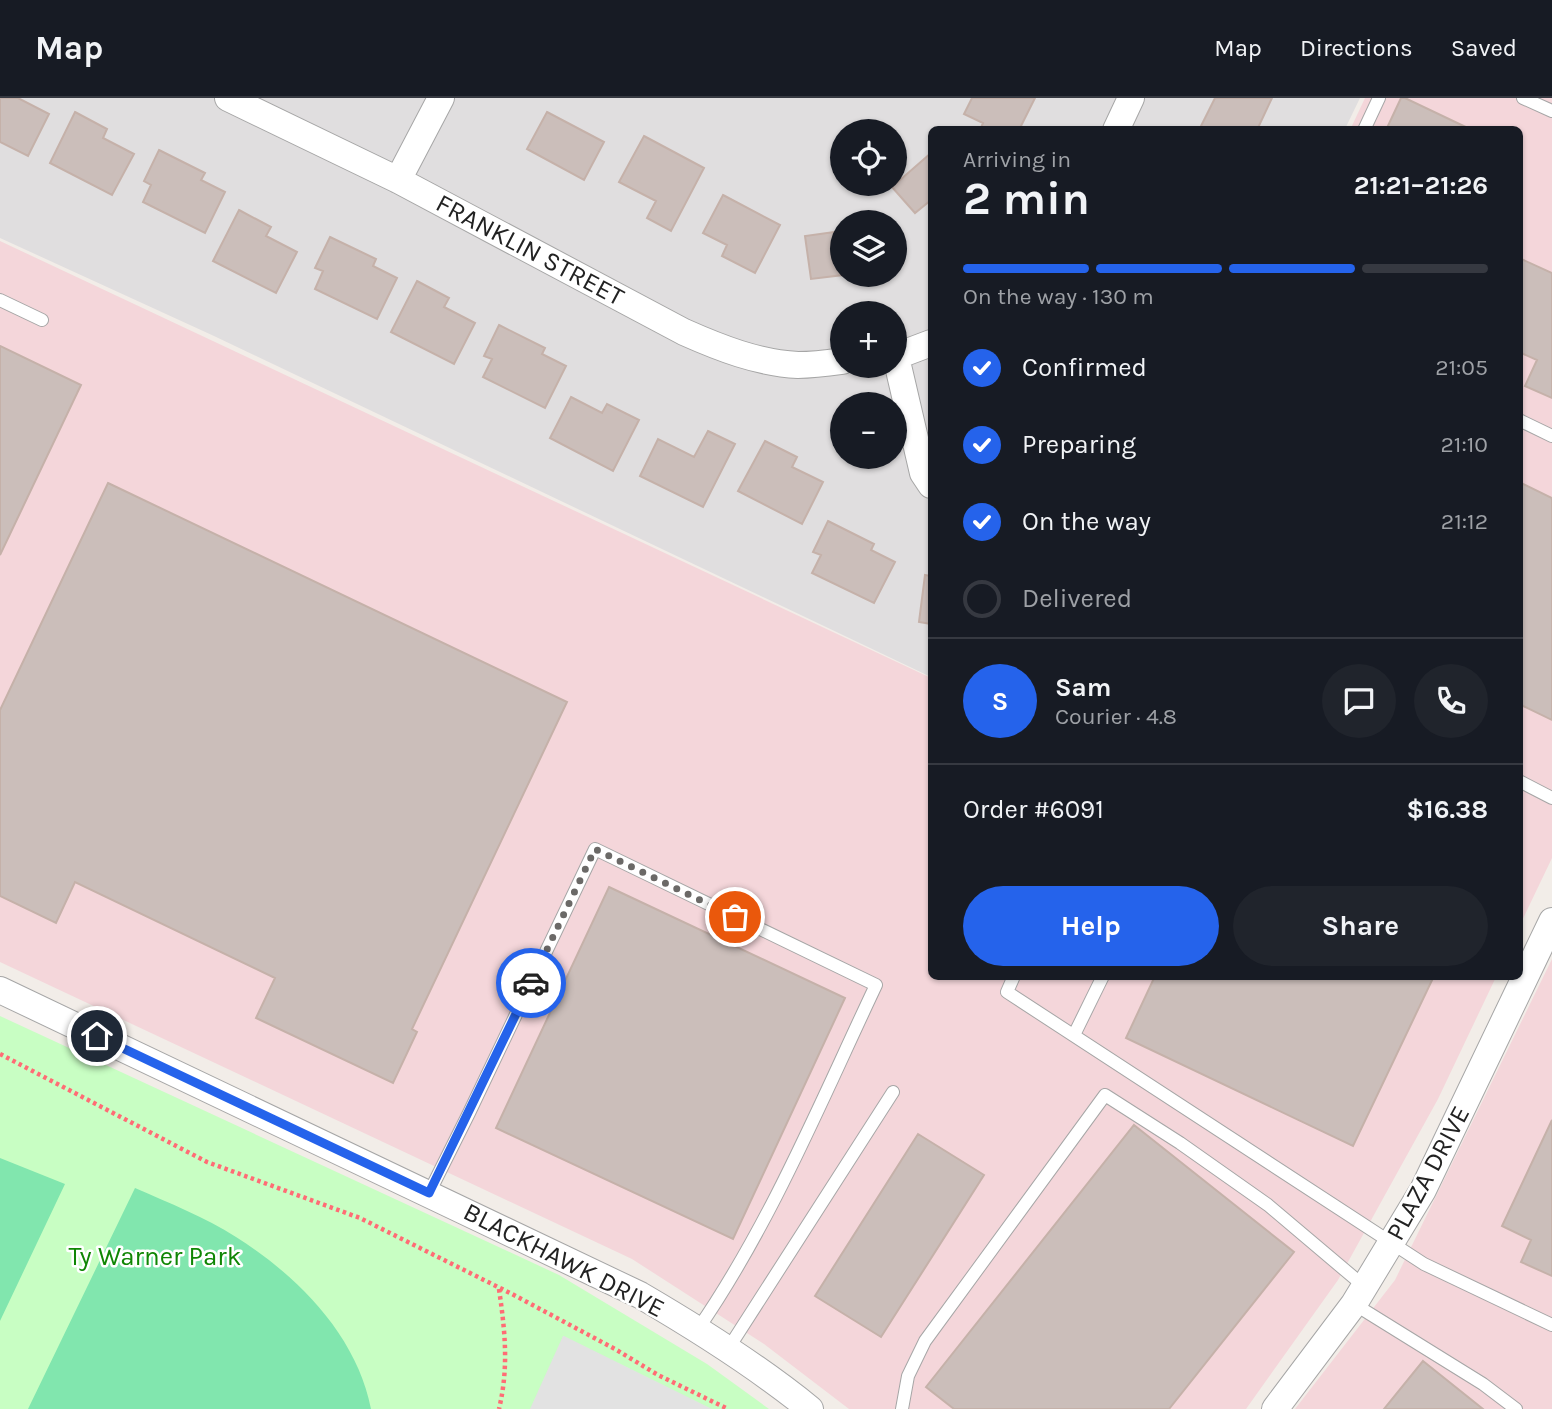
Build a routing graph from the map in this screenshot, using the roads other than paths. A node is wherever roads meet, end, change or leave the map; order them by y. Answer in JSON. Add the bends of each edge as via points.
{"nodes":[{"id":1,"x":229,"y":98,"type":"edge"},
{"id":2,"x":441,"y":98,"type":"edge"},
{"id":3,"x":1131,"y":98,"type":"edge"},
{"id":4,"x":1379,"y":98,"type":"edge"},
{"id":5,"x":1523,"y":98,"type":"edge"},
{"id":6,"x":1551,"y":111,"type":"edge"},
{"id":7,"x":1552,"y":124,"type":"edge"},
{"id":8,"x":1118,"y":126,"type":"edge"},
{"id":9,"x":1366,"y":126,"type":"edge"},
{"id":10,"x":398,"y":180,"type":"junction"},
{"id":11,"x":0,"y":300,"type":"edge"},
{"id":12,"x":42,"y":320,"type":"dead end"},
{"id":13,"x":928,"y":344,"type":"edge"},
{"id":14,"x":907,"y":352,"type":"edge"},
{"id":15,"x":830,"y":363,"type":"edge"},
{"id":16,"x":900,"y":378,"type":"edge"},
{"id":17,"x":1523,"y":422,"type":"edge"},
{"id":18,"x":1552,"y":436,"type":"edge"},
{"id":19,"x":928,"y":480,"type":"edge"},
{"id":20,"x":1523,"y":784,"type":"edge"},
{"id":21,"x":1552,"y":798,"type":"edge"},
{"id":22,"x":1552,"y":921,"type":"edge"},
{"id":23,"x":1012,"y":980,"type":"edge"},
{"id":24,"x":1101,"y":980,"type":"edge"},
{"id":25,"x":0,"y":990,"type":"edge"},
{"id":26,"x":1074,"y":1035,"type":"junction"},
{"id":27,"x":893,"y":1092,"type":"dead end"},
{"id":28,"x":429,"y":1193,"type":"junction"},
{"id":29,"x":1392,"y":1242,"type":"junction"},
{"id":30,"x":1359,"y":1295,"type":"junction"},
{"id":31,"x":1552,"y":1325,"type":"edge"},
{"id":32,"x":698,"y":1329,"type":"junction"},
{"id":33,"x":728,"y":1349,"type":"junction"},
{"id":34,"x":810,"y":1409,"type":"edge"},
{"id":35,"x":902,"y":1409,"type":"edge"},
{"id":36,"x":1275,"y":1409,"type":"edge"},
{"id":37,"x":1516,"y":1409,"type":"edge"}],
"edges":[{"from":1,"to":10,"type":"street","name":"FRANKLIN STREET"},
{"from":2,"to":10,"type":"street"},
{"from":3,"to":8,"type":"street"},
{"from":4,"to":9,"type":"lane"},
{"from":5,"to":6,"type":"lane"},
{"from":6,"to":7,"type":"lane"},
{"from":10,"to":15,"type":"street","name":"FRANKLIN STREET","via":[[720,348],[799,365]]},
{"from":11,"to":12,"type":"lane"},
{"from":13,"to":14,"type":"street"},
{"from":16,"to":19,"type":"street"},
{"from":17,"to":18,"type":"lane"},
{"from":20,"to":21,"type":"lane"},
{"from":22,"to":29,"type":"street","name":"PLAZA DRIVE","via":[[1453,1130]]},
{"from":23,"to":26,"type":"lane","via":[[1007,992]]},
{"from":24,"to":26,"type":"lane"},
{"from":25,"to":28,"type":"street","name":"BLACKHAWK DRIVE"},
{"from":26,"to":29,"type":"lane"},
{"from":27,"to":33,"type":"lane"},
{"from":28,"to":32,"type":"street","name":"BLACKHAWK DRIVE","via":[[593,1271]]},
{"from":28,"to":32,"type":"lane","via":[[595,849],[876,985],[778,1192]]},
{"from":29,"to":30,"type":"street","name":"PLAZA DRIVE"},
{"from":29,"to":31,"type":"lane","via":[[1428,1266]]},
{"from":30,"to":35,"type":"lane","via":[[1268,1205],[1105,1095],[925,1340],[908,1376]]},
{"from":30,"to":36,"type":"street","name":"PLAZA DRIVE"},
{"from":30,"to":37,"type":"lane"},
{"from":32,"to":33,"type":"street","name":"BLACKHAWK DRIVE"},
{"from":33,"to":34,"type":"street","name":"BLACKHAWK DRIVE"}]}
